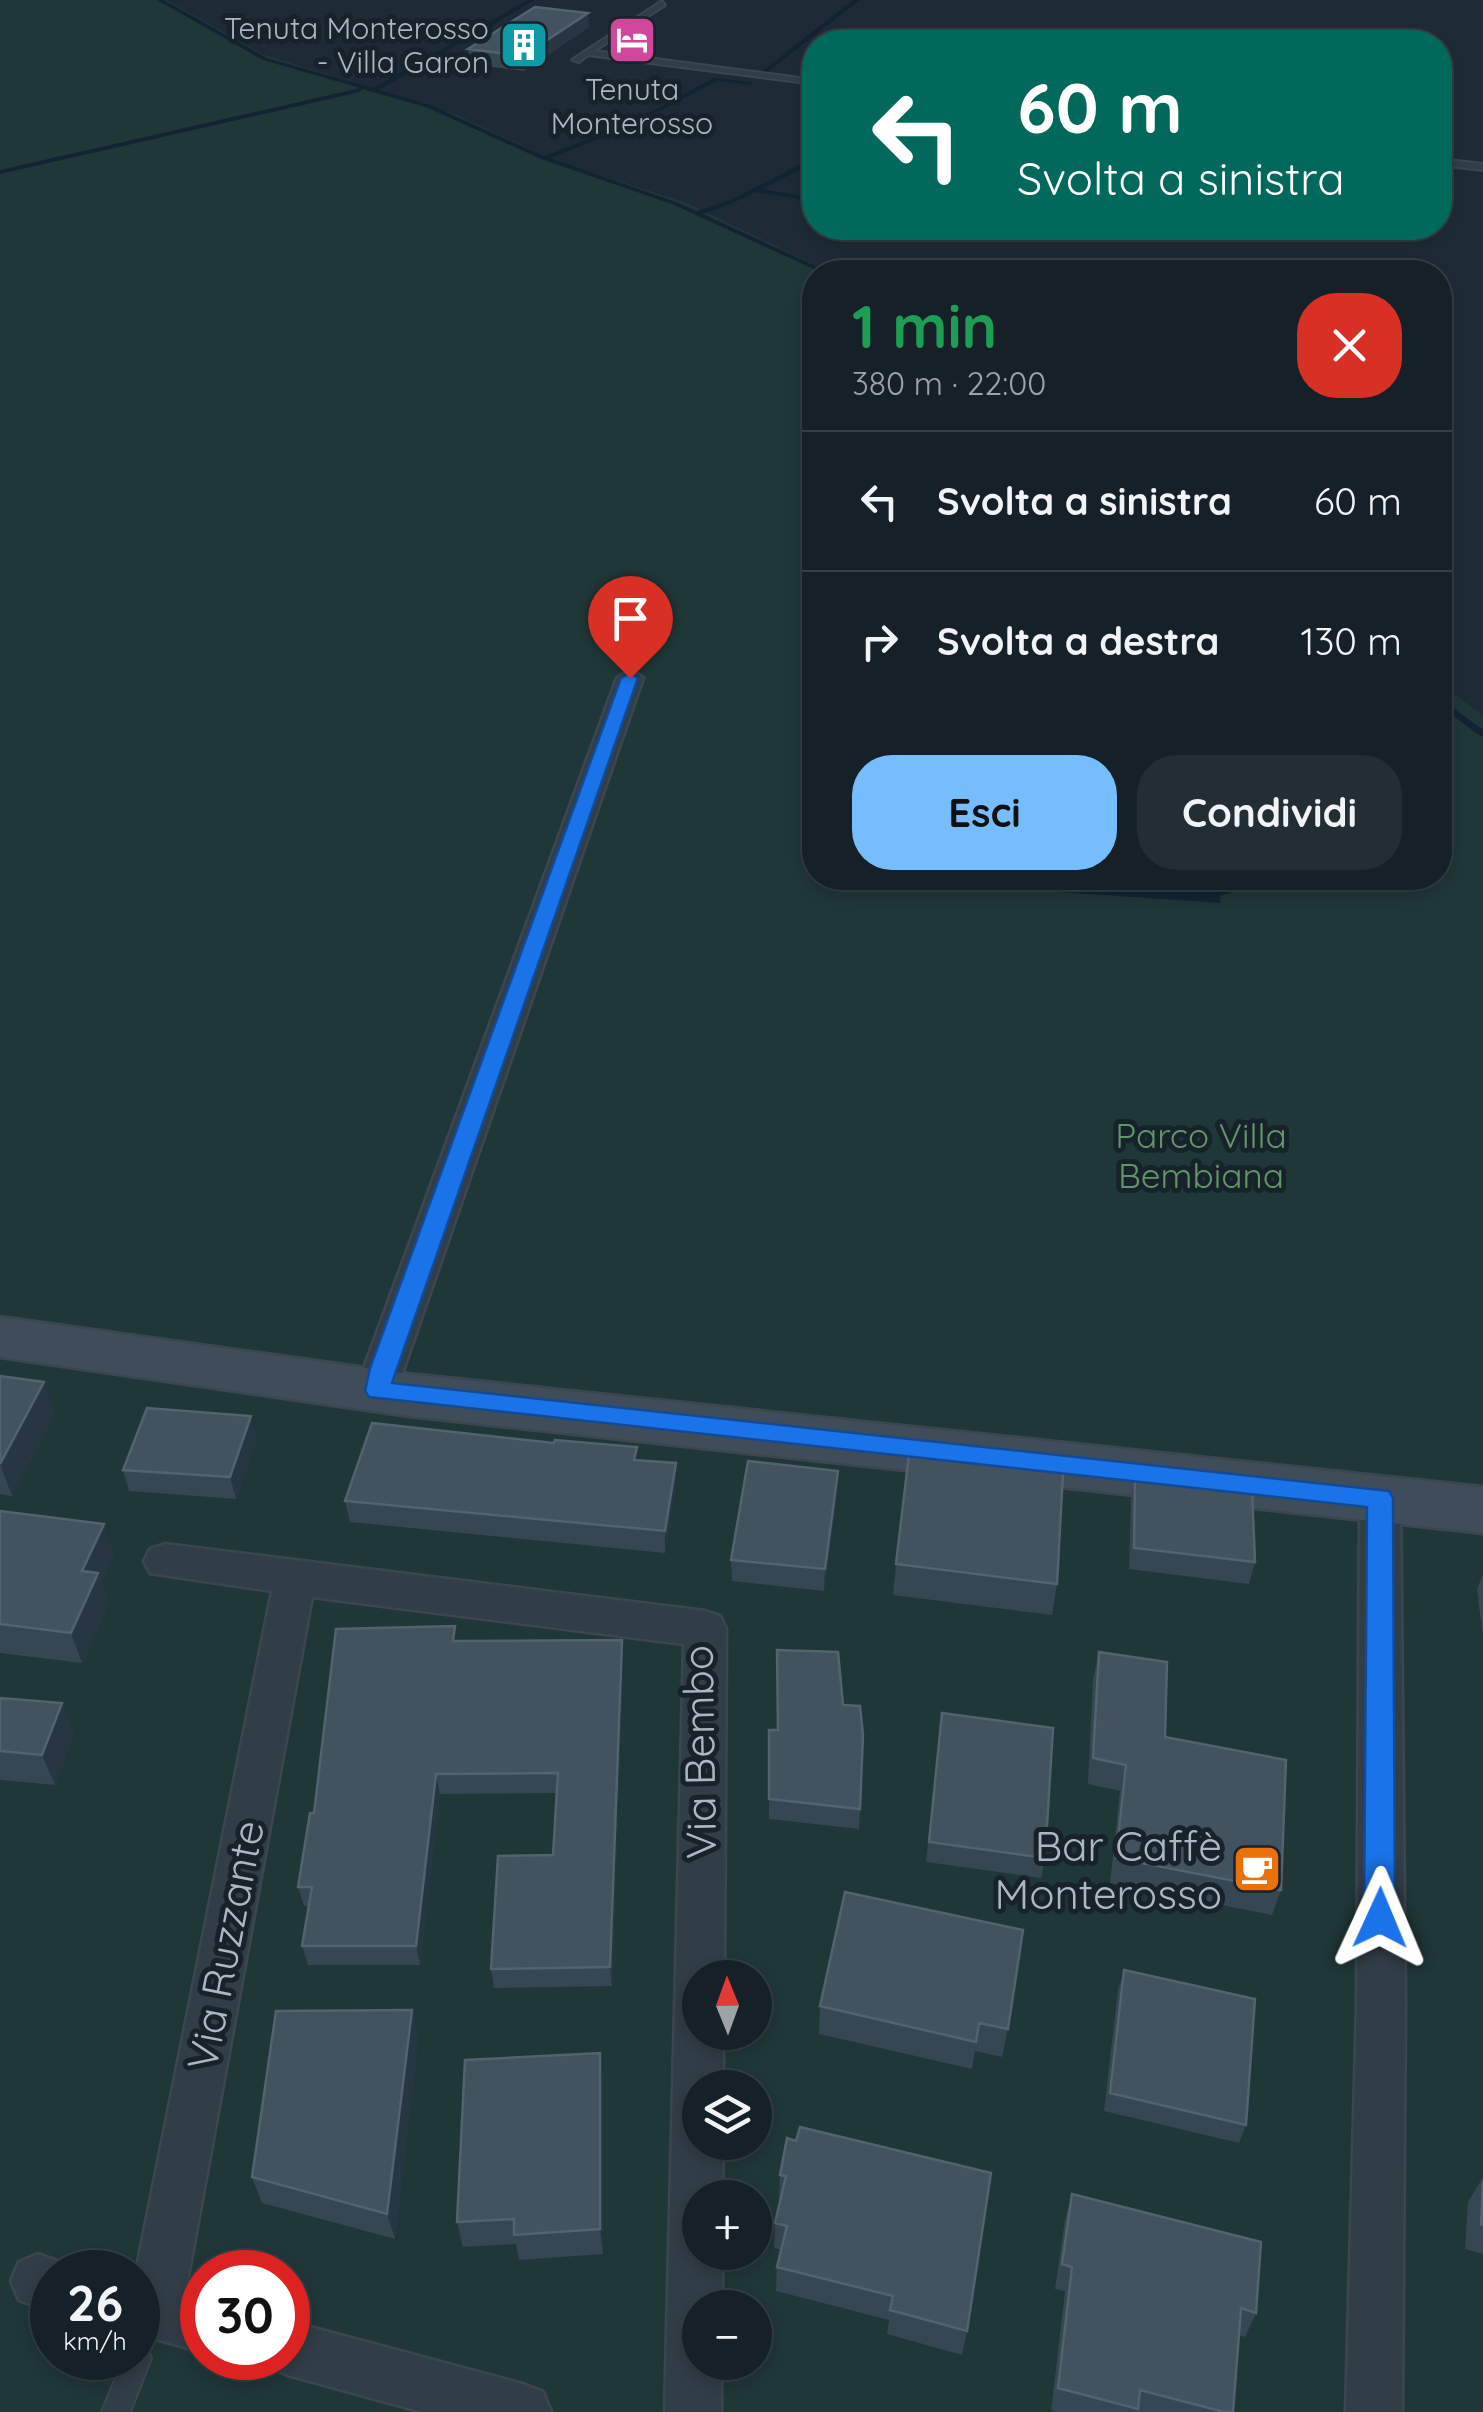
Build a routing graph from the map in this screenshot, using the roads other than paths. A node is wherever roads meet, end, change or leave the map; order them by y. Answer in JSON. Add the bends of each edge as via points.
{"nodes":[{"id":1,"x":662,"y":3,"type":"dead end"},
{"id":2,"x":588,"y":53,"type":"junction"},
{"id":3,"x":576,"y":60,"type":"dead end"},
{"id":4,"x":802,"y":80,"type":"edge"},
{"id":5,"x":1452,"y":164,"type":"edge"},
{"id":6,"x":1483,"y":168,"type":"edge"},
{"id":7,"x":630,"y":678,"type":"dead end"},
{"id":8,"x":0,"y":1337,"type":"edge"},
{"id":9,"x":378,"y":1391,"type":"junction"},
{"id":10,"x":1380,"y":1498,"type":"junction"},
{"id":11,"x":1483,"y":1510,"type":"edge"},
{"id":12,"x":166,"y":1561,"type":"dead end"},
{"id":13,"x":295,"y":1578,"type":"junction"},
{"id":14,"x":160,"y":2300,"type":"edge"},
{"id":15,"x":310,"y":2354,"type":"edge"},
{"id":16,"x":131,"y":2380,"type":"edge"},
{"id":17,"x":116,"y":2412,"type":"edge"},
{"id":18,"x":523,"y":2412,"type":"edge"},
{"id":19,"x":693,"y":2412,"type":"edge"},
{"id":20,"x":1374,"y":2412,"type":"edge"}],
"edges":[{"from":1,"to":2,"type":"lane"},
{"from":2,"to":3,"type":"lane"},
{"from":2,"to":4,"type":"lane"},
{"from":5,"to":6,"type":"lane"},
{"from":7,"to":9,"type":"street"},
{"from":8,"to":9,"type":"main road"},
{"from":9,"to":10,"type":"main road"},
{"from":10,"to":11,"type":"main road"},
{"from":10,"to":20,"type":"street"},
{"from":12,"to":13,"type":"street","name":"Via Bembo"},
{"from":13,"to":14,"type":"street","name":"Via Ruzzante"},
{"from":13,"to":19,"type":"street","name":"Via Bembo","via":[[705,1629]]},
{"from":15,"to":18,"type":"street"},
{"from":16,"to":17,"type":"lane"}]}
